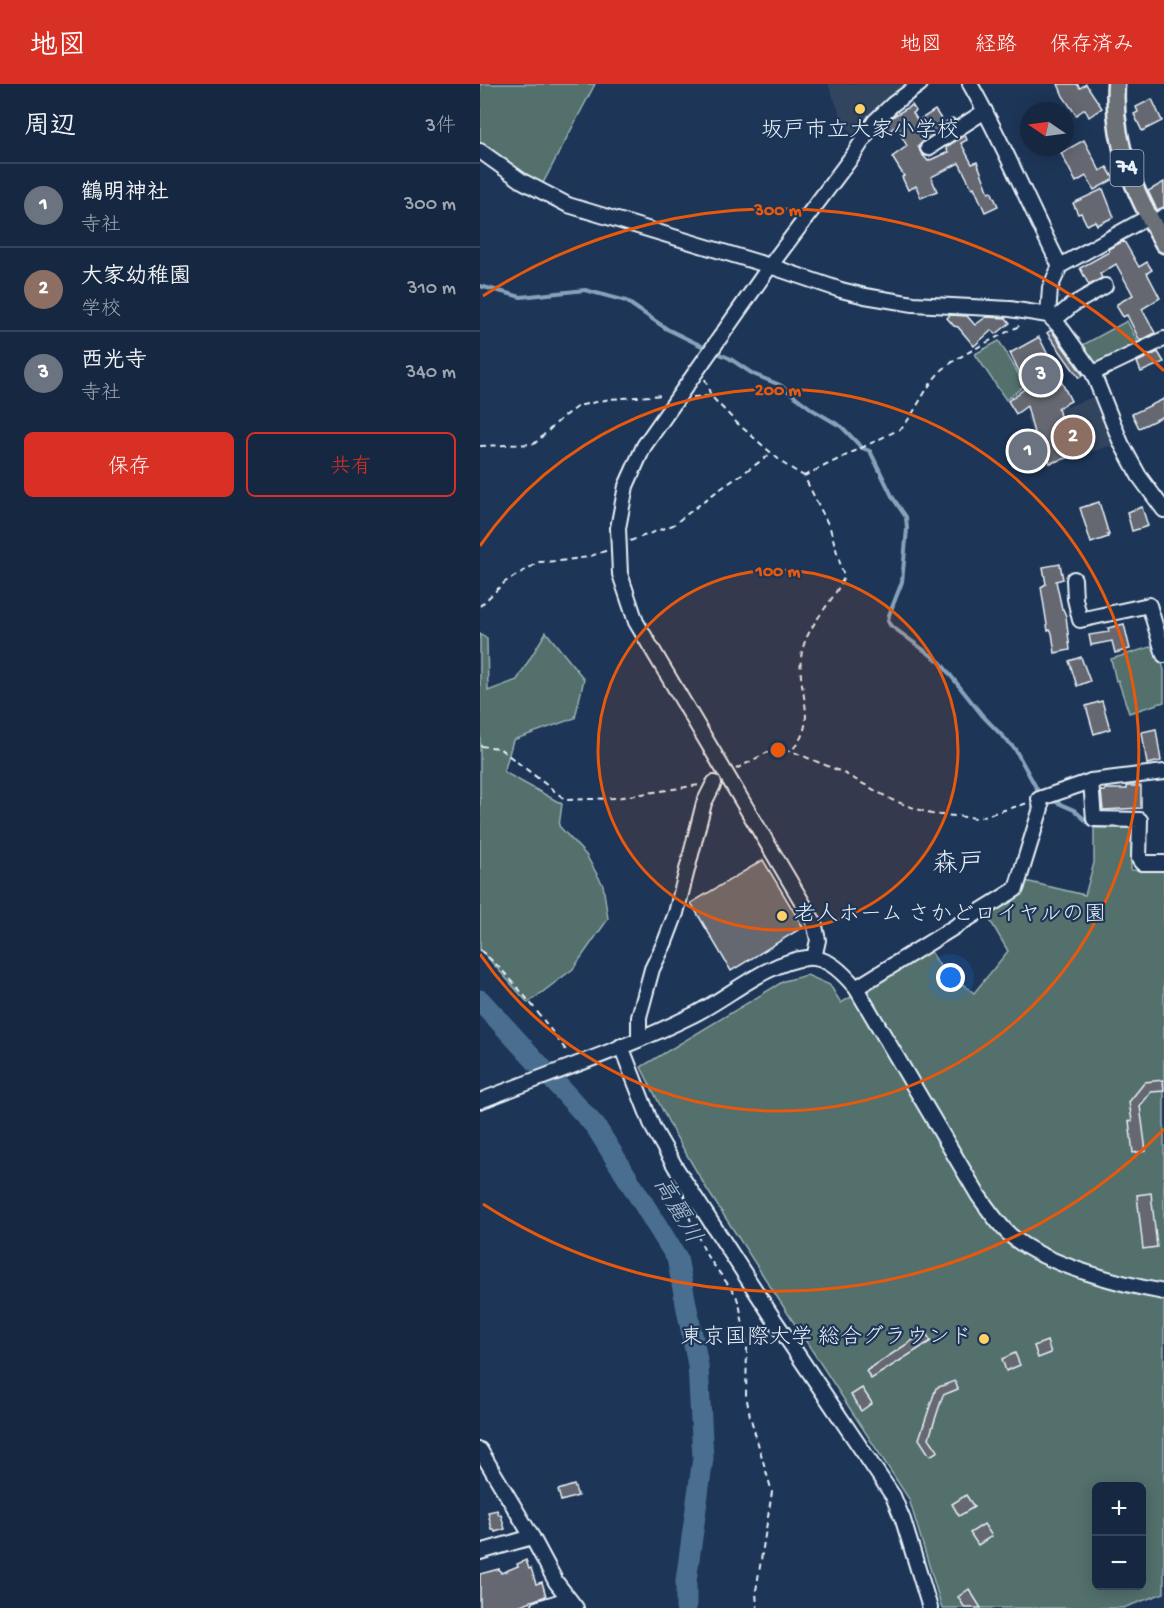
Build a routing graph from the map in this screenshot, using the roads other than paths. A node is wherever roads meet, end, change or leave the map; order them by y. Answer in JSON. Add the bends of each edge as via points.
{"nodes":[{"id":1,"x":920,"y":84,"type":"edge"},
{"id":2,"x":970,"y":84,"type":"edge"},
{"id":3,"x":1116,"y":84,"type":"edge"},
{"id":4,"x":985,"y":111,"type":"junction"},
{"id":5,"x":928,"y":148,"type":"dead end"},
{"id":6,"x":480,"y":151,"type":"edge"},
{"id":7,"x":1155,"y":219,"type":"edge"},
{"id":8,"x":1164,"y":244,"type":"edge"},
{"id":9,"x":770,"y":266,"type":"junction"},
{"id":10,"x":1060,"y":266,"type":"junction"},
{"id":11,"x":1105,"y":286,"type":"dead end"},
{"id":12,"x":1048,"y":316,"type":"junction"},
{"id":13,"x":1164,"y":339,"type":"edge"},
{"id":14,"x":1093,"y":373,"type":"junction"},
{"id":15,"x":1164,"y":510,"type":"edge"},
{"id":16,"x":1074,"y":579,"type":"dead end"},
{"id":17,"x":1164,"y":655,"type":"edge"},
{"id":18,"x":1164,"y":772,"type":"edge"},
{"id":19,"x":1091,"y":781,"type":"junction"},
{"id":20,"x":714,"y":783,"type":"road end"},
{"id":21,"x":1164,"y":863,"type":"edge"},
{"id":22,"x":814,"y":958,"type":"junction"},
{"id":23,"x":856,"y":988,"type":"junction"},
{"id":24,"x":639,"y":1038,"type":"junction"},
{"id":25,"x":621,"y":1046,"type":"junction"},
{"id":26,"x":480,"y":1101,"type":"edge"},
{"id":27,"x":1164,"y":1292,"type":"edge"},
{"id":28,"x":480,"y":1450,"type":"edge"},
{"id":29,"x":495,"y":1475,"type":"junction"},
{"id":30,"x":480,"y":1479,"type":"edge"},
{"id":31,"x":532,"y":1537,"type":"junction"},
{"id":32,"x":480,"y":1552,"type":"edge"},
{"id":33,"x":572,"y":1604,"type":"edge"},
{"id":34,"x":539,"y":1608,"type":"edge"},
{"id":35,"x":930,"y":1608,"type":"edge"}],
"edges":[{"from":1,"to":9,"type":"street","via":[[876,121]]},
{"from":2,"to":4,"type":"street"},
{"from":3,"to":7,"type":"main road","number":"74","via":[[1117,118],[1125,159],[1135,190]]},
{"from":4,"to":5,"type":"street"},
{"from":4,"to":10,"type":"street"},
{"from":6,"to":9,"type":"street","via":[[522,181],[568,205]]},
{"from":7,"to":8,"type":"main road","number":"74"},
{"from":7,"to":10,"type":"street"},
{"from":9,"to":12,"type":"street","via":[[866,297],[913,304],[1010,309]]},
{"from":9,"to":22,"type":"street","via":[[634,466],[621,505],[620,574],[636,622],[814,922],[818,940]]},
{"from":10,"to":12,"type":"street","via":[[1050,288]]},
{"from":11,"to":12,"type":"street"},
{"from":12,"to":14,"type":"street"},
{"from":13,"to":14,"type":"street"},
{"from":14,"to":15,"type":"street","via":[[1121,443]]},
{"from":16,"to":17,"type":"street","via":[[1080,620],[1149,605]]},
{"from":18,"to":19,"type":"street"},
{"from":19,"to":21,"type":"street","via":[[1094,819],[1140,820],[1139,859],[1142,863]]},
{"from":19,"to":23,"type":"street","via":[[1039,799],[1041,808],[1016,889]]},
{"from":20,"to":24,"type":"street","via":[[704,803],[676,914],[652,969],[639,1017]]},
{"from":22,"to":23,"type":"street","via":[[841,971]]},
{"from":22,"to":24,"type":"street","via":[[786,961],[693,1014]]},
{"from":23,"to":27,"type":"street","via":[[996,1221],[1042,1255]]},
{"from":24,"to":25,"type":"street"},
{"from":25,"to":26,"type":"street","via":[[573,1059]]},
{"from":25,"to":35,"type":"street","via":[[653,1128],[676,1168],[893,1496]]},
{"from":28,"to":29,"type":"street"},
{"from":29,"to":30,"type":"street"},
{"from":29,"to":31,"type":"street"},
{"from":31,"to":32,"type":"street"},
{"from":31,"to":33,"type":"street"},
{"from":33,"to":34,"type":"street"}]}
